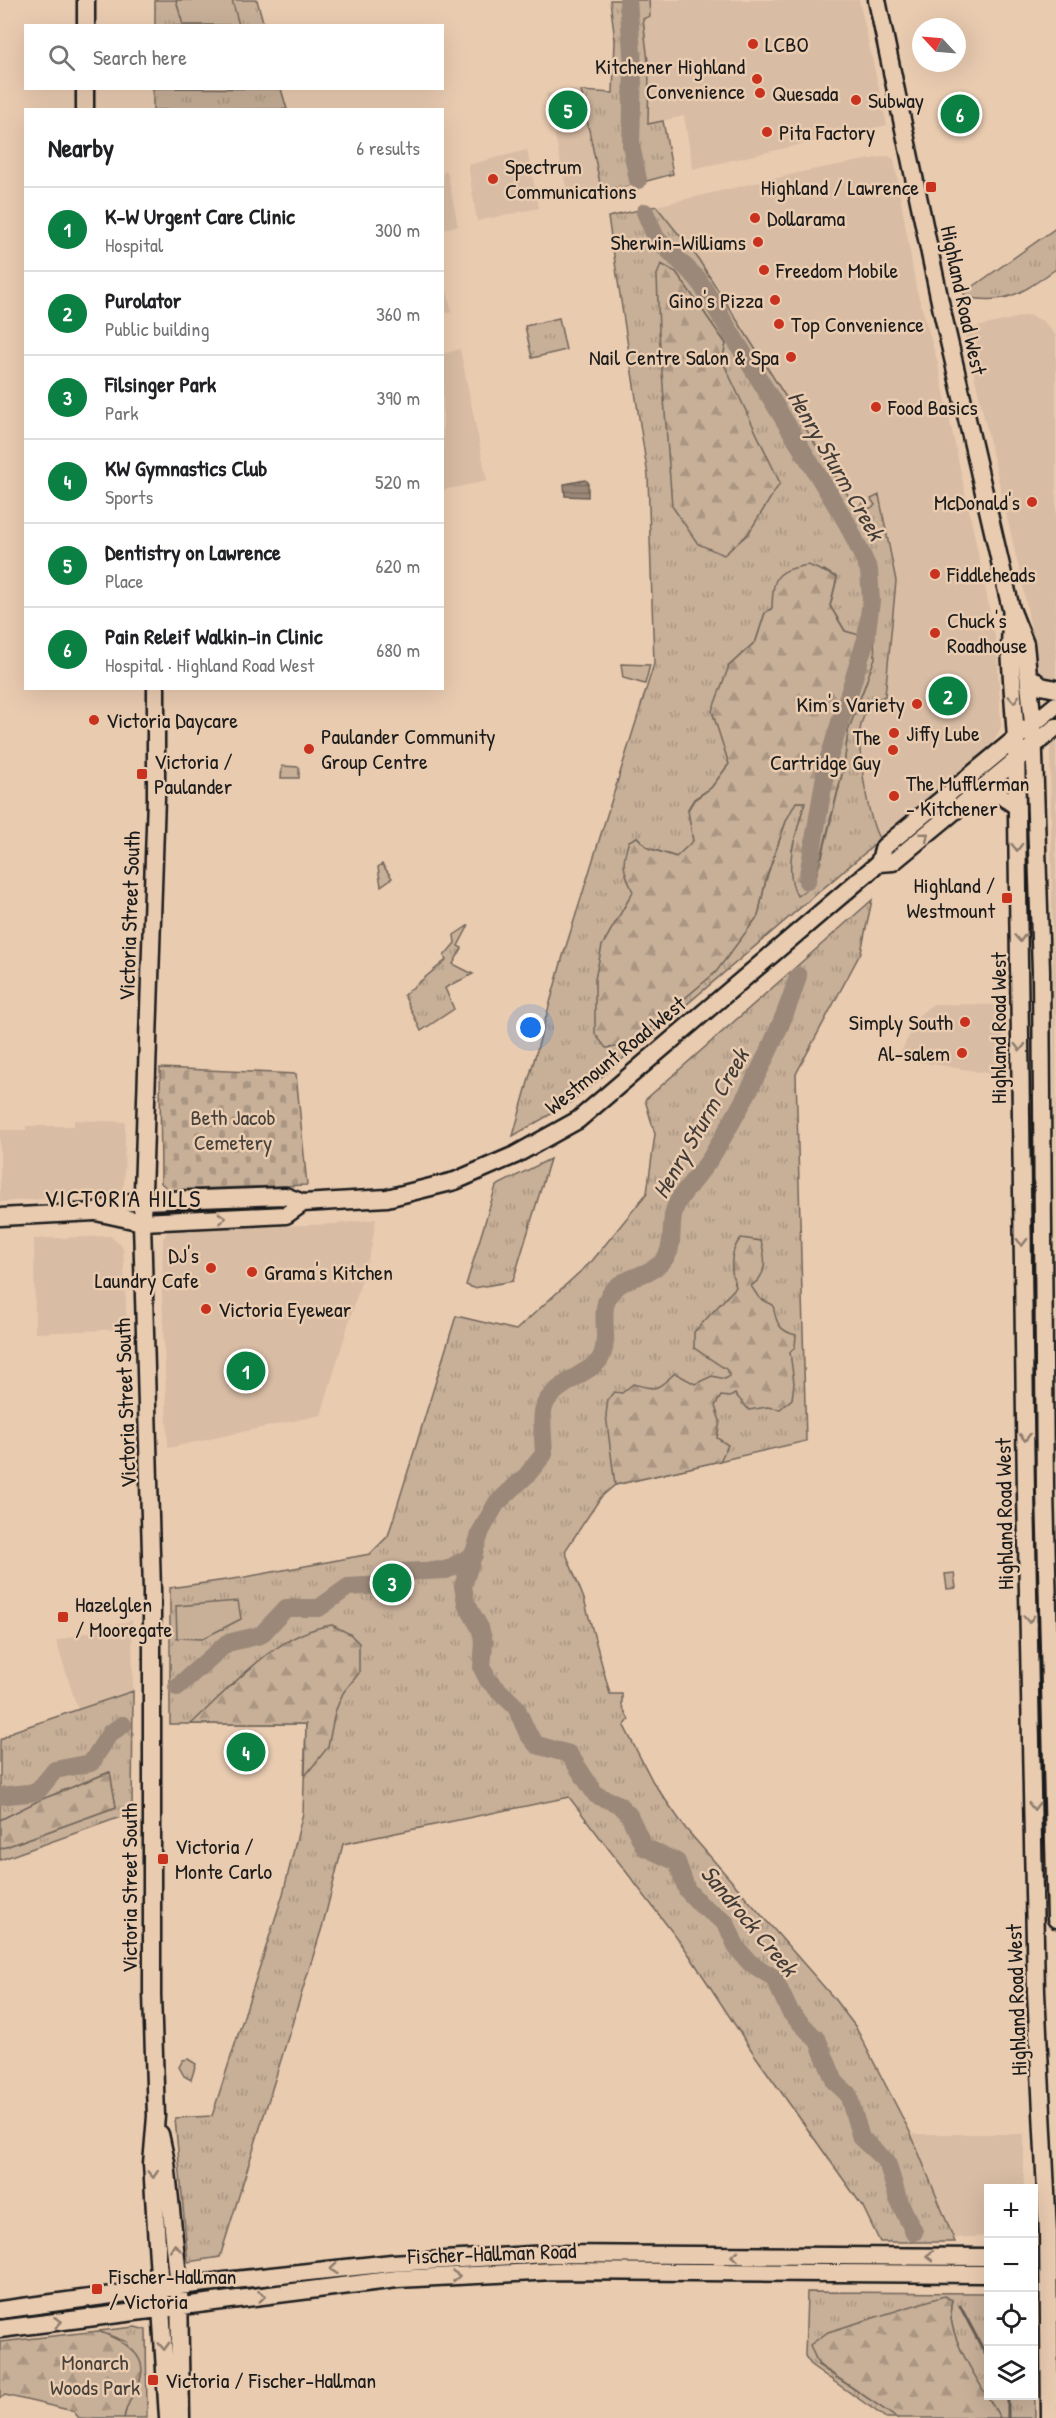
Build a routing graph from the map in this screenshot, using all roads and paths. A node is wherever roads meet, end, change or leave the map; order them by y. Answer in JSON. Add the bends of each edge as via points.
{"nodes":[{"id":1,"x":86,"y":0,"type":"edge"},
{"id":2,"x":877,"y":0,"type":"edge"},
{"id":3,"x":86,"y":24,"type":"edge"},
{"id":4,"x":85,"y":90,"type":"edge"},
{"id":5,"x":85,"y":108,"type":"edge"},
{"id":6,"x":1011,"y":609,"type":"junction"},
{"id":7,"x":1029,"y":676,"type":"junction"},
{"id":8,"x":1056,"y":689,"type":"edge"},
{"id":9,"x":156,"y":690,"type":"edge"},
{"id":10,"x":1056,"y":705,"type":"edge"},
{"id":11,"x":1034,"y":724,"type":"junction"},
{"id":12,"x":1056,"y":727,"type":"edge"},
{"id":13,"x":1016,"y":739,"type":"junction"},
{"id":14,"x":1033,"y":745,"type":"junction"},
{"id":15,"x":1015,"y":759,"type":"junction"},
{"id":16,"x":967,"y":800,"type":"junction"},
{"id":17,"x":1017,"y":806,"type":"junction"},
{"id":18,"x":879,"y":863,"type":"junction"},
{"id":19,"x":143,"y":1201,"type":"junction"},
{"id":20,"x":303,"y":1203,"type":"junction"},
{"id":21,"x":95,"y":1212,"type":"junction"},
{"id":22,"x":0,"y":1217,"type":"edge"},
{"id":23,"x":142,"y":1222,"type":"junction"},
{"id":24,"x":1056,"y":1919,"type":"edge"},
{"id":25,"x":156,"y":2116,"type":"junction"},
{"id":26,"x":984,"y":2257,"type":"edge"},
{"id":27,"x":1046,"y":2257,"type":"edge"},
{"id":28,"x":984,"y":2274,"type":"edge"},
{"id":29,"x":1046,"y":2275,"type":"edge"},
{"id":30,"x":179,"y":2286,"type":"junction"},
{"id":31,"x":162,"y":2288,"type":"junction"},
{"id":32,"x":171,"y":2308,"type":"junction"},
{"id":33,"x":0,"y":2310,"type":"edge"},
{"id":34,"x":0,"y":2329,"type":"edge"},
{"id":35,"x":168,"y":2418,"type":"edge"},
{"id":36,"x":181,"y":2418,"type":"edge"},
{"id":37,"x":1050,"y":2418,"type":"edge"}],
"edges":[{"from":1,"to":3,"type":"main road"},
{"from":2,"to":6,"type":"main road","name":"Highland Road West","via":[[942,311]]},
{"from":4,"to":5,"type":"main road"},
{"from":6,"to":7,"type":"main road","name":"Highland Road West","via":[[1025,644]]},
{"from":6,"to":13,"type":"main road","name":"Highland Road West","one_way":true},
{"from":7,"to":8,"type":"main road","via":[[1041,686]]},
{"from":7,"to":11,"type":"main road","name":"Highland Road West"},
{"from":9,"to":19,"type":"main road","name":"Victoria Street South"},
{"from":10,"to":11,"type":"main road","name":"Westmount Road West"},
{"from":11,"to":13,"type":"main road","name":"Westmount Road West"},
{"from":11,"to":14,"type":"main road","name":"Highland Road West"},
{"from":12,"to":14,"type":"main road","name":"Westmount Road West"},
{"from":13,"to":15,"type":"main road","name":"Highland Road West"},
{"from":13,"to":18,"type":"main road","name":"Westmount Road West","via":[[884,847]]},
{"from":14,"to":15,"type":"main road","name":"Westmount Road West"},
{"from":14,"to":24,"type":"main road","name":"Highland Road West","via":[[1041,971],[1046,1503]]},
{"from":15,"to":16,"type":"main road","name":"Westmount Road West"},
{"from":15,"to":17,"type":"main road","name":"Highland Road West"},
{"from":16,"to":17,"type":"main road","via":[[1000,795]]},
{"from":18,"to":16,"type":"main road","name":"Westmount Road West","one_way":true,"via":[[893,862]]},
{"from":17,"to":27,"type":"main road","name":"Highland Road West","one_way":true,"via":[[1026,1492]]},
{"from":18,"to":20,"type":"main road","name":"Westmount Road West","via":[[578,1119],[515,1155],[454,1181],[387,1198]]},
{"from":19,"to":20,"type":"main road","name":"Westmount Road West","via":[[285,1196]]},
{"from":19,"to":21,"type":"main road","name":"Westmount Road West"},
{"from":19,"to":23,"type":"main road","name":"Victoria Street South"},
{"from":23,"to":20,"type":"main road","name":"Westmount Road West","one_way":true,"via":[[286,1215]]},
{"from":21,"to":22,"type":"main road","name":"Westmount Road West"},
{"from":21,"to":23,"type":"main road","name":"Westmount Road West"},
{"from":23,"to":25,"type":"main road","name":"Victoria Street South","via":[[151,1526]]},
{"from":30,"to":25,"type":"main road","name":"Victoria Street South","one_way":true,"via":[[166,2162]]},
{"from":25,"to":31,"type":"main road","name":"Victoria Street South","one_way":true,"via":[[152,2164]]},
{"from":26,"to":30,"type":"main road","name":"Fischer-Hallman Road","one_way":true,"via":[[547,2254],[392,2263]]},
{"from":27,"to":29,"type":"main road","name":"Highland Road West"},
{"from":32,"to":28,"type":"main road","name":"Fischer-Hallman Road","one_way":true,"via":[[397,2279],[554,2271]]},
{"from":29,"to":37,"type":"main road","name":"Highland Road West"},
{"from":30,"to":31,"type":"main road","name":"Fischer-Hallman Road"},
{"from":30,"to":32,"type":"main road","name":"Victoria Street South"},
{"from":31,"to":32,"type":"main road","name":"Victoria Street South"},
{"from":31,"to":33,"type":"main road","name":"Fischer-Hallman Road"},
{"from":34,"to":32,"type":"main road","name":"Fischer-Hallman Road","one_way":true},
{"from":32,"to":35,"type":"main road","name":"Victoria Street South","one_way":true},
{"from":32,"to":36,"type":"main road","name":"Victoria Street South"}]}
